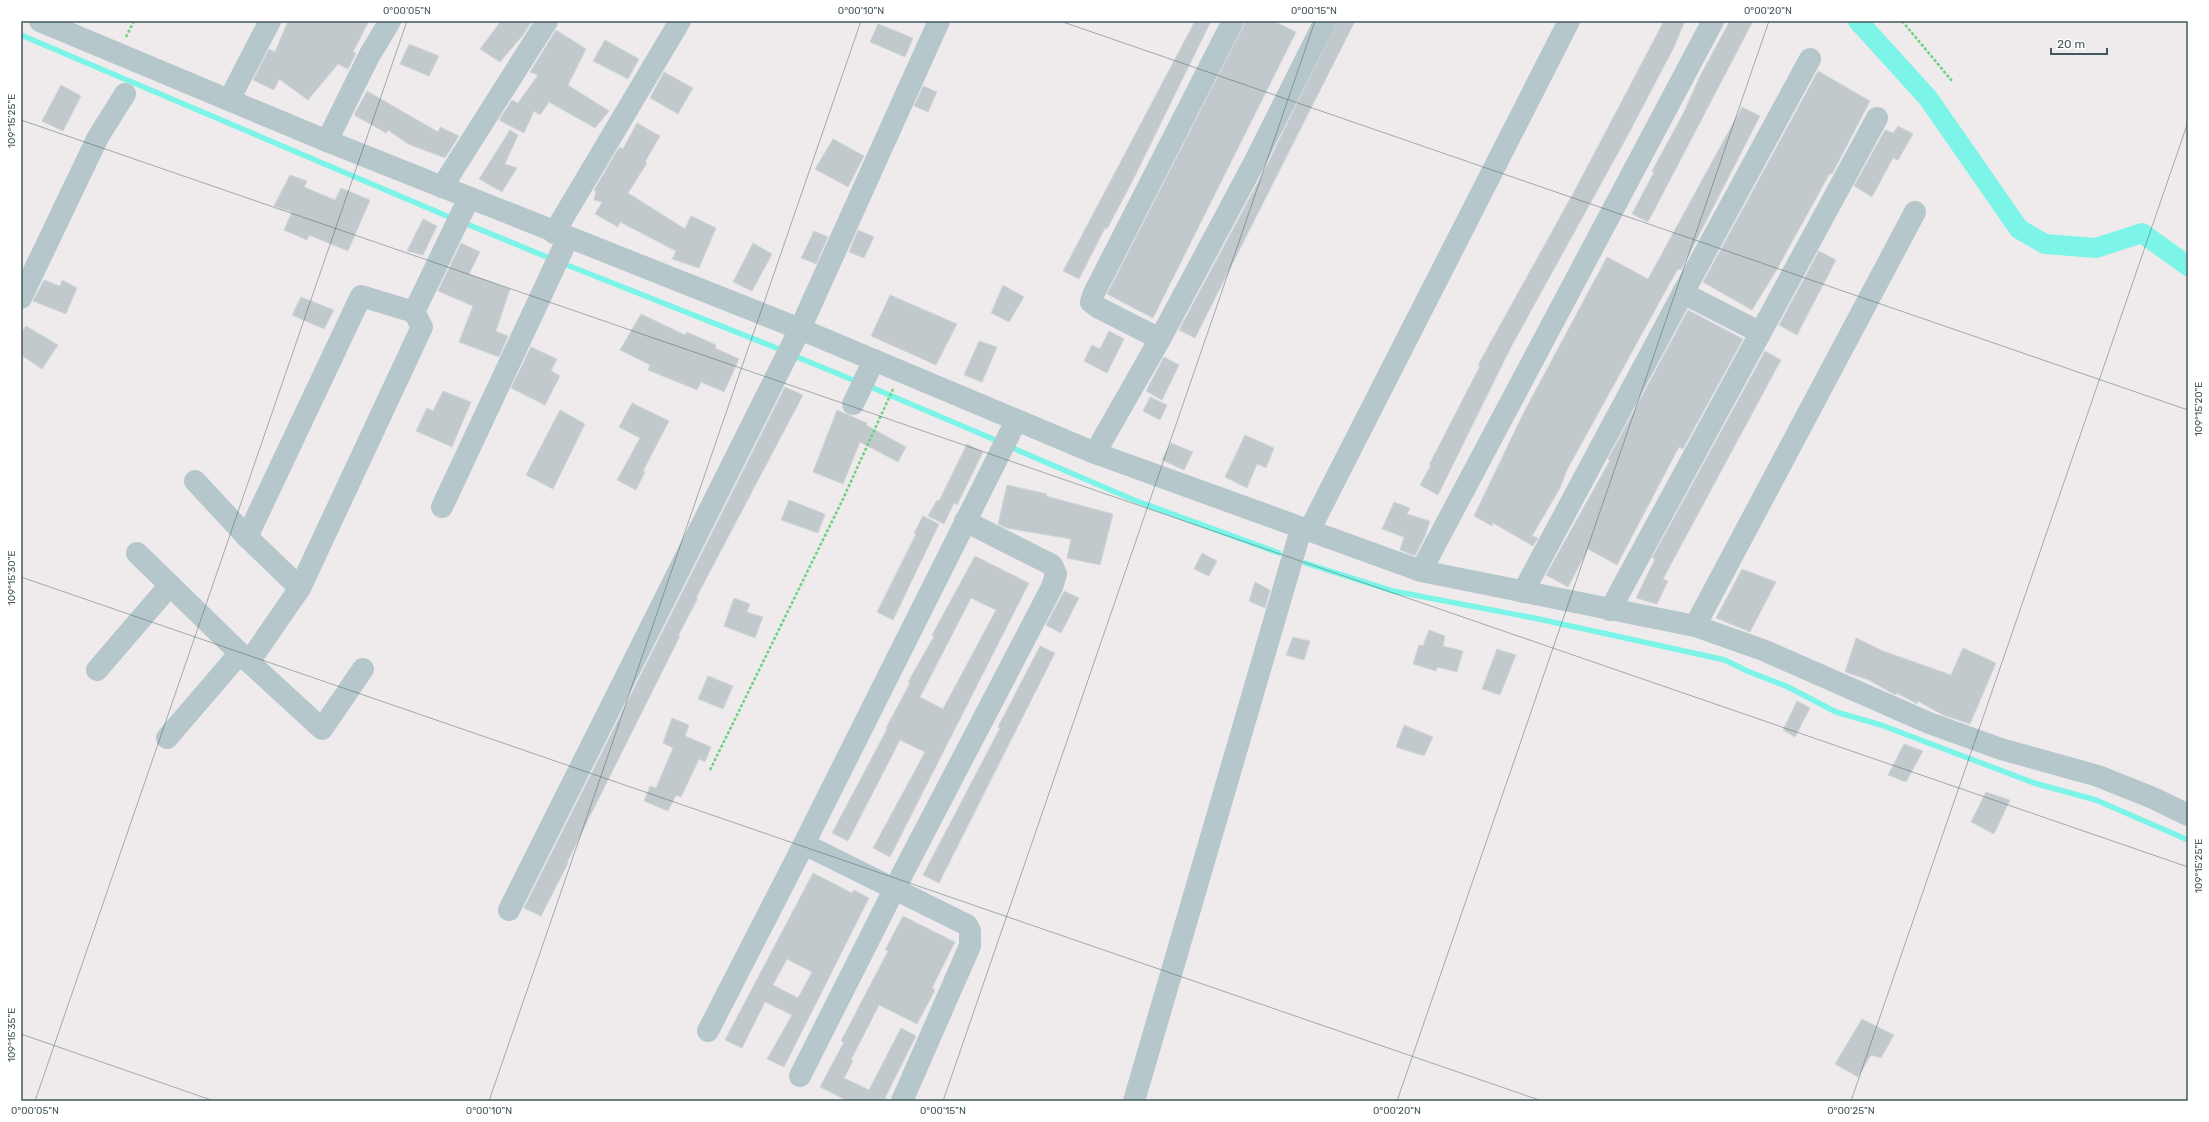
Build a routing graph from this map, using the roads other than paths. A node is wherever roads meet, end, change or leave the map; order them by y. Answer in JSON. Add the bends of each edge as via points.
{"nodes":[{"id":1,"x":40,"y":21,"type":"edge"},
{"id":2,"x":270,"y":21,"type":"edge"},
{"id":3,"x":390,"y":21,"type":"edge"},
{"id":4,"x":547,"y":21,"type":"edge"},
{"id":5,"x":680,"y":21,"type":"edge"},
{"id":6,"x":939,"y":21,"type":"edge"},
{"id":7,"x":1233,"y":21,"type":"edge"},
{"id":8,"x":1569,"y":21,"type":"edge"},
{"id":9,"x":1713,"y":21,"type":"edge"},
{"id":10,"x":1319,"y":23,"type":"edge"},
{"id":11,"x":1810,"y":59,"type":"dead end"},
{"id":12,"x":125,"y":94,"type":"dead end"},
{"id":13,"x":229,"y":100,"type":"junction"},
{"id":14,"x":1877,"y":118,"type":"dead end"},
{"id":15,"x":327,"y":141,"type":"junction"},
{"id":16,"x":442,"y":187,"type":"junction"},
{"id":17,"x":466,"y":204,"type":"junction"},
{"id":18,"x":1915,"y":212,"type":"dead end"},
{"id":19,"x":562,"y":240,"type":"junction"},
{"id":20,"x":1683,"y":293,"type":"junction"},
{"id":21,"x":21,"y":298,"type":"edge"},
{"id":22,"x":414,"y":312,"type":"junction"},
{"id":23,"x":1759,"y":332,"type":"junction"},
{"id":24,"x":798,"y":334,"type":"junction"},
{"id":25,"x":1160,"y":338,"type":"junction"},
{"id":26,"x":871,"y":366,"type":"junction"},
{"id":27,"x":855,"y":400,"type":"dead end"},
{"id":28,"x":1014,"y":426,"type":"junction"},
{"id":29,"x":1095,"y":453,"type":"junction"},
{"id":30,"x":195,"y":481,"type":"dead end"},
{"id":31,"x":442,"y":507,"type":"dead end"},
{"id":32,"x":966,"y":522,"type":"junction"},
{"id":33,"x":1305,"y":530,"type":"junction"},
{"id":34,"x":247,"y":537,"type":"junction"},
{"id":35,"x":137,"y":553,"type":"dead end"},
{"id":36,"x":1421,"y":571,"type":"junction"},
{"id":37,"x":170,"y":585,"type":"junction"},
{"id":38,"x":300,"y":588,"type":"junction"},
{"id":39,"x":1523,"y":592,"type":"junction"},
{"id":40,"x":1610,"y":610,"type":"junction"},
{"id":41,"x":1695,"y":626,"type":"junction"},
{"id":42,"x":244,"y":658,"type":"junction"},
{"id":43,"x":363,"y":669,"type":"dead end"},
{"id":44,"x":97,"y":670,"type":"dead end"},
{"id":45,"x":167,"y":738,"type":"dead end"},
{"id":46,"x":2188,"y":814,"type":"edge"},
{"id":47,"x":804,"y":844,"type":"junction"},
{"id":48,"x":895,"y":888,"type":"junction"},
{"id":49,"x":509,"y":910,"type":"dead end"},
{"id":50,"x":708,"y":1031,"type":"dead end"},
{"id":51,"x":800,"y":1076,"type":"dead end"},
{"id":52,"x":902,"y":1101,"type":"edge"},
{"id":53,"x":1134,"y":1101,"type":"edge"}],
"edges":[{"from":1,"to":13,"type":"street"},
{"from":2,"to":13,"type":"street"},
{"from":3,"to":15,"type":"street","via":[[369,56]]},
{"from":4,"to":16,"type":"street"},
{"from":5,"to":19,"type":"street"},
{"from":6,"to":24,"type":"street"},
{"from":7,"to":25,"type":"street","via":[[1091,302]]},
{"from":8,"to":33,"type":"street"},
{"from":9,"to":36,"type":"street"},
{"from":10,"to":25,"type":"street","via":[[1254,163]]},
{"from":11,"to":20,"type":"street"},
{"from":12,"to":21,"type":"street","via":[[98,137]]},
{"from":13,"to":15,"type":"street"},
{"from":14,"to":23,"type":"street"},
{"from":15,"to":16,"type":"street"},
{"from":16,"to":17,"type":"street"},
{"from":17,"to":19,"type":"street"},
{"from":17,"to":22,"type":"street"},
{"from":18,"to":41,"type":"street"},
{"from":19,"to":24,"type":"street"},
{"from":19,"to":31,"type":"street","via":[[553,273]]},
{"from":20,"to":23,"type":"street"},
{"from":20,"to":39,"type":"street"},
{"from":22,"to":34,"type":"street","via":[[361,296]]},
{"from":22,"to":38,"type":"street","via":[[422,327]]},
{"from":23,"to":40,"type":"street"},
{"from":24,"to":26,"type":"street"},
{"from":24,"to":49,"type":"street"},
{"from":25,"to":29,"type":"street"},
{"from":26,"to":27,"type":"street"},
{"from":26,"to":28,"type":"street"},
{"from":28,"to":29,"type":"street"},
{"from":28,"to":32,"type":"street"},
{"from":29,"to":33,"type":"street"},
{"from":30,"to":34,"type":"street"},
{"from":32,"to":47,"type":"street"},
{"from":32,"to":48,"type":"street","via":[[1052,565],[1056,574],[1052,587]]},
{"from":33,"to":36,"type":"street"},
{"from":33,"to":53,"type":"street"},
{"from":34,"to":38,"type":"street"},
{"from":35,"to":37,"type":"street"},
{"from":36,"to":39,"type":"street"},
{"from":37,"to":42,"type":"street"},
{"from":37,"to":44,"type":"street"},
{"from":38,"to":42,"type":"street"},
{"from":39,"to":40,"type":"street"},
{"from":40,"to":41,"type":"street"},
{"from":41,"to":46,"type":"street","via":[[1763,650],[1929,723],[2001,749],[2098,776]]},
{"from":42,"to":43,"type":"street","via":[[322,729]]},
{"from":42,"to":45,"type":"street"},
{"from":47,"to":48,"type":"street"},
{"from":47,"to":50,"type":"street"},
{"from":48,"to":51,"type":"street"},
{"from":48,"to":52,"type":"street","via":[[967,925],[970,931],[970,946]]}]}
